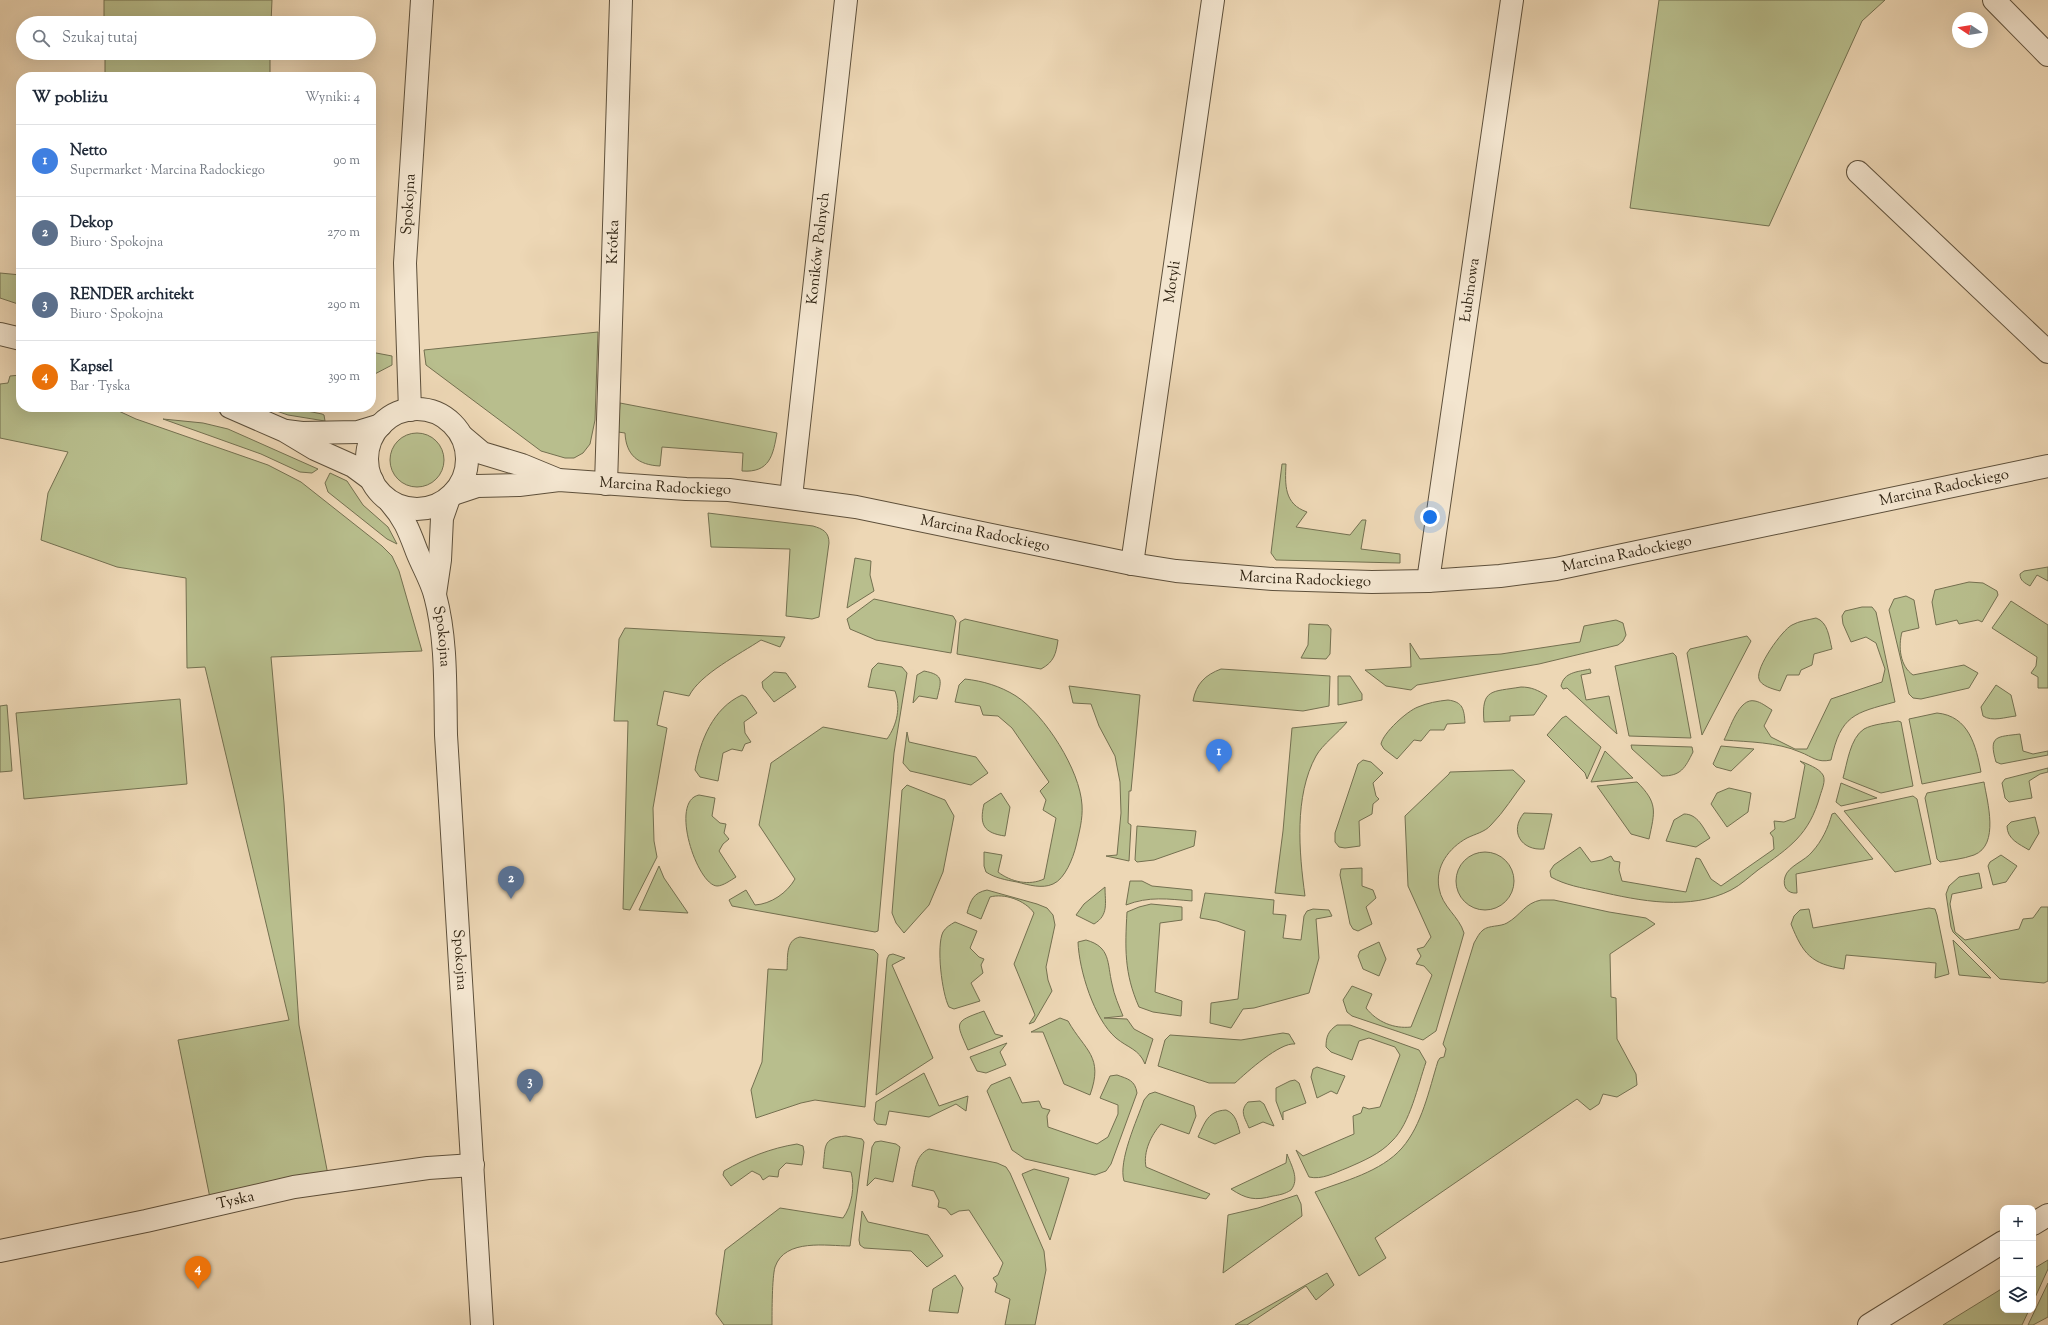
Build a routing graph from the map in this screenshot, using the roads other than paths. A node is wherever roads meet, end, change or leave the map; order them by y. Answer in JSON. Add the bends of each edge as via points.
{"nodes":[{"id":1,"x":422,"y":0,"type":"edge"},
{"id":2,"x":621,"y":0,"type":"edge"},
{"id":3,"x":846,"y":0,"type":"edge"},
{"id":4,"x":1213,"y":0,"type":"edge"},
{"id":5,"x":1512,"y":0,"type":"edge"},
{"id":6,"x":1994,"y":0,"type":"edge"},
{"id":7,"x":2048,"y":55,"type":"edge"},
{"id":8,"x":1858,"y":172,"type":"dead end"},
{"id":9,"x":0,"y":334,"type":"edge"},
{"id":10,"x":16,"y":338,"type":"edge"},
{"id":11,"x":2048,"y":352,"type":"edge"},
{"id":12,"x":410,"y":410,"type":"junction"},
{"id":13,"x":241,"y":412,"type":"edge"},
{"id":14,"x":381,"y":425,"type":"junction"},
{"id":15,"x":285,"y":431,"type":"junction"},
{"id":16,"x":462,"y":437,"type":"junction"},
{"id":17,"x":2048,"y":466,"type":"edge"},
{"id":18,"x":372,"y":480,"type":"junction"},
{"id":19,"x":560,"y":480,"type":"junction"},
{"id":20,"x":606,"y":484,"type":"junction"},
{"id":21,"x":451,"y":496,"type":"junction"},
{"id":22,"x":791,"y":497,"type":"junction"},
{"id":23,"x":390,"y":502,"type":"junction"},
{"id":24,"x":1132,"y":564,"type":"junction"},
{"id":25,"x":1428,"y":581,"type":"junction"},
{"id":26,"x":435,"y":595,"type":"junction"},
{"id":27,"x":473,"y":1165,"type":"junction"},
{"id":28,"x":2048,"y":1215,"type":"edge"},
{"id":29,"x":2036,"y":1222,"type":"edge"},
{"id":30,"x":2000,"y":1244,"type":"edge"},
{"id":31,"x":0,"y":1251,"type":"edge"},
{"id":32,"x":482,"y":1325,"type":"edge"},
{"id":33,"x":1869,"y":1325,"type":"edge"}],
"edges":[{"from":1,"to":12,"type":"street","name":"Spokojna","via":[[405,263]]},
{"from":2,"to":20,"type":"street","name":"Krótka"},
{"from":3,"to":22,"type":"street","name":"Koników Polnych"},
{"from":4,"to":24,"type":"street","name":"Motyli"},
{"from":5,"to":25,"type":"street","name":"Łubinowa"},
{"from":6,"to":7,"type":"street"},
{"from":8,"to":11,"type":"street"},
{"from":9,"to":10,"type":"street"},
{"from":12,"to":14,"type":"street","via":[[398,413]]},
{"from":12,"to":16,"type":"street","via":[[423,409],[438,414],[448,420]]},
{"from":13,"to":15,"type":"street"},
{"from":14,"to":15,"type":"street","via":[[358,432]]},
{"from":14,"to":18,"type":"street","via":[[367,453]]},
{"from":15,"to":18,"type":"street","via":[[315,450],[353,466]]},
{"from":16,"to":19,"type":"street","name":"Marcina Radockiego","via":[[482,453]]},
{"from":16,"to":21,"type":"street","via":[[468,457],[467,467],[462,483]]},
{"from":17,"to":25,"type":"street","name":"Marcina Radockiego","via":[[1556,568],[1500,576]]},
{"from":18,"to":23,"type":"street","via":[[380,493]]},
{"from":19,"to":20,"type":"street","name":"Marcina Radockiego"},
{"from":19,"to":21,"type":"street","name":"Marcina Radockiego","via":[[519,485],[477,486]]},
{"from":20,"to":22,"type":"street","name":"Marcina Radockiego","via":[[728,490]]},
{"from":21,"to":23,"type":"street","via":[[433,507],[424,509],[404,508]]},
{"from":21,"to":26,"type":"street","name":"Spokojna","via":[[442,518]]},
{"from":22,"to":24,"type":"street","name":"Marcina Radockiego","via":[[856,507]]},
{"from":23,"to":26,"type":"street","name":"Spokojna","via":[[407,523]]},
{"from":24,"to":25,"type":"street","name":"Marcina Radockiego","via":[[1176,571],[1272,579]]},
{"from":26,"to":27,"type":"street","name":"Spokojna","via":[[444,653],[446,735]]},
{"from":27,"to":31,"type":"street","name":"Tyska","via":[[428,1168],[294,1187]]},
{"from":27,"to":32,"type":"street","name":"Spokojna"},
{"from":28,"to":29,"type":"street"},
{"from":30,"to":33,"type":"street"}]}
